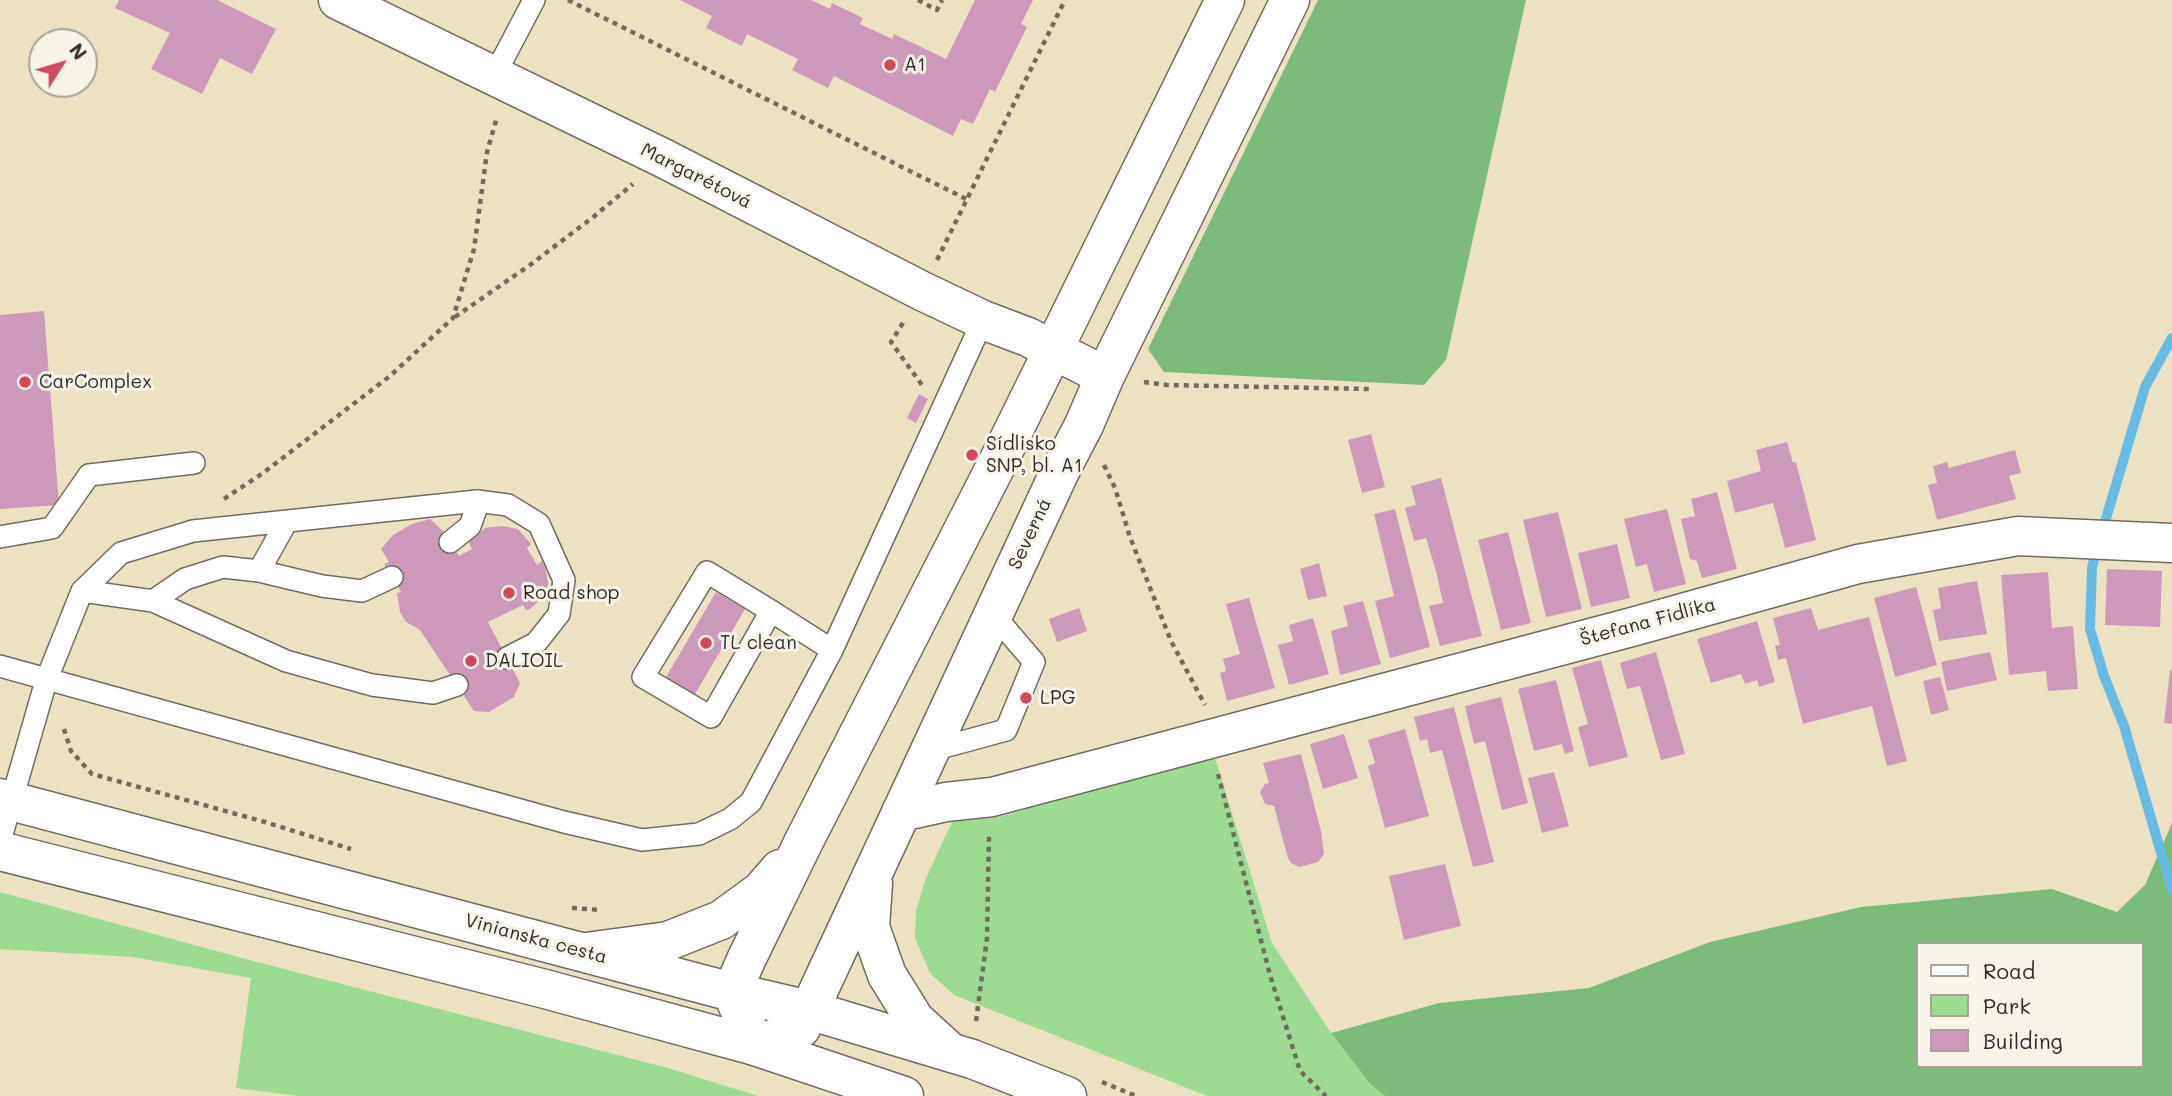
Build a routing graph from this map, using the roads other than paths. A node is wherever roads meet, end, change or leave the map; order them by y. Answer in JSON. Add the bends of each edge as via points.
{"nodes":[{"id":1,"x":338,"y":0,"type":"edge"},
{"id":2,"x":534,"y":0,"type":"edge"},
{"id":3,"x":1225,"y":0,"type":"edge"},
{"id":4,"x":1290,"y":0,"type":"edge"},
{"id":5,"x":500,"y":79,"type":"junction"},
{"id":6,"x":982,"y":320,"type":"junction"},
{"id":7,"x":1053,"y":351,"type":"junction"},
{"id":8,"x":1105,"y":376,"type":"junction"},
{"id":9,"x":194,"y":463,"type":"dead end"},
{"id":10,"x":479,"y":501,"type":"junction"},
{"id":11,"x":287,"y":521,"type":"junction"},
{"id":12,"x":0,"y":537,"type":"edge"},
{"id":13,"x":450,"y":542,"type":"dead end"},
{"id":14,"x":2172,"y":542,"type":"edge"},
{"id":15,"x":259,"y":570,"type":"junction"},
{"id":16,"x":392,"y":577,"type":"dead end"},
{"id":17,"x":82,"y":591,"type":"junction"},
{"id":18,"x":153,"y":601,"type":"junction"},
{"id":19,"x":771,"y":611,"type":"junction"},
{"id":20,"x":993,"y":614,"type":"junction"},
{"id":21,"x":832,"y":650,"type":"junction"},
{"id":22,"x":507,"y":658,"type":"dead end"},
{"id":23,"x":0,"y":666,"type":"edge"},
{"id":24,"x":457,"y":685,"type":"dead end"},
{"id":25,"x":43,"y":689,"type":"junction"},
{"id":26,"x":929,"y":751,"type":"junction"},
{"id":27,"x":6,"y":799,"type":"edge"},
{"id":28,"x":901,"y":812,"type":"junction"},
{"id":29,"x":0,"y":841,"type":"edge"},
{"id":30,"x":804,"y":841,"type":"junction"},
{"id":31,"x":0,"y":851,"type":"edge"},
{"id":32,"x":874,"y":870,"type":"junction"},
{"id":33,"x":586,"y":952,"type":"junction"},
{"id":34,"x":732,"y":992,"type":"junction"},
{"id":35,"x":809,"y":1010,"type":"junction"},
{"id":36,"x":962,"y":1042,"type":"junction"},
{"id":37,"x":755,"y":1046,"type":"junction"},
{"id":38,"x":1081,"y":1088,"type":"edge"},
{"id":39,"x":904,"y":1096,"type":"edge"}],
"edges":[{"from":1,"to":5,"type":"street","name":"Margarétová"},
{"from":2,"to":5,"type":"lane"},
{"from":3,"to":7,"type":"street"},
{"from":4,"to":8,"type":"street","name":"Severná"},
{"from":5,"to":6,"type":"street","name":"Margarétová"},
{"from":6,"to":7,"type":"street","name":"Margarétová"},
{"from":6,"to":21,"type":"lane"},
{"from":7,"to":8,"type":"street","name":"Margarétová"},
{"from":7,"to":30,"type":"street"},
{"from":8,"to":20,"type":"street","name":"Severná"},
{"from":9,"to":12,"type":"lane","via":[[89,475],[52,528]]},
{"from":10,"to":11,"type":"lane"},
{"from":10,"to":13,"type":"lane","via":[[470,526]]},
{"from":10,"to":22,"type":"lane","via":[[508,505],[539,524],[564,580],[559,614],[536,643]]},
{"from":11,"to":15,"type":"lane"},
{"from":11,"to":17,"type":"lane","via":[[193,531],[121,553]]},
{"from":14,"to":28,"type":"street","name":"Štefana Fidlíka","via":[[2018,536],[1858,564],[992,797]]},
{"from":15,"to":16,"type":"lane","via":[[362,591]]},
{"from":15,"to":18,"type":"lane","via":[[223,567],[185,579]]},
{"from":17,"to":18,"type":"lane"},
{"from":17,"to":25,"type":"lane"},
{"from":18,"to":24,"type":"lane","via":[[286,661],[372,685],[433,693]]},
{"from":19,"to":19,"type":"lane","via":[[707,572],[643,677],[711,717]]},
{"from":19,"to":21,"type":"lane"},
{"from":20,"to":26,"type":"street","name":"Severná"},
{"from":20,"to":26,"type":"lane","via":[[1034,662],[1006,730]]},
{"from":21,"to":25,"type":"lane","via":[[751,802],[699,834],[642,840]]},
{"from":23,"to":25,"type":"lane"},
{"from":25,"to":27,"type":"lane"},
{"from":26,"to":28,"type":"street","name":"Severná"},
{"from":27,"to":29,"type":"lane"},
{"from":27,"to":33,"type":"street","name":"Vinianska cesta"},
{"from":28,"to":32,"type":"street","name":"Severná"},
{"from":30,"to":33,"type":"street","via":[[761,891],[721,920],[668,941]]},
{"from":30,"to":34,"type":"street"},
{"from":31,"to":37,"type":"street"},
{"from":32,"to":35,"type":"street","name":"Severná"},
{"from":32,"to":36,"type":"street","via":[[870,927],[887,975],[915,1020]]},
{"from":33,"to":34,"type":"street","name":"Vinianska cesta"},
{"from":34,"to":35,"type":"street","name":"Vinianska cesta"},
{"from":34,"to":37,"type":"street"},
{"from":35,"to":36,"type":"street","name":"Vinianska cesta"},
{"from":35,"to":37,"type":"street","name":"Severná","via":[[801,1028]]},
{"from":36,"to":38,"type":"street","name":"Vinianska cesta"},
{"from":37,"to":39,"type":"street"}]}
